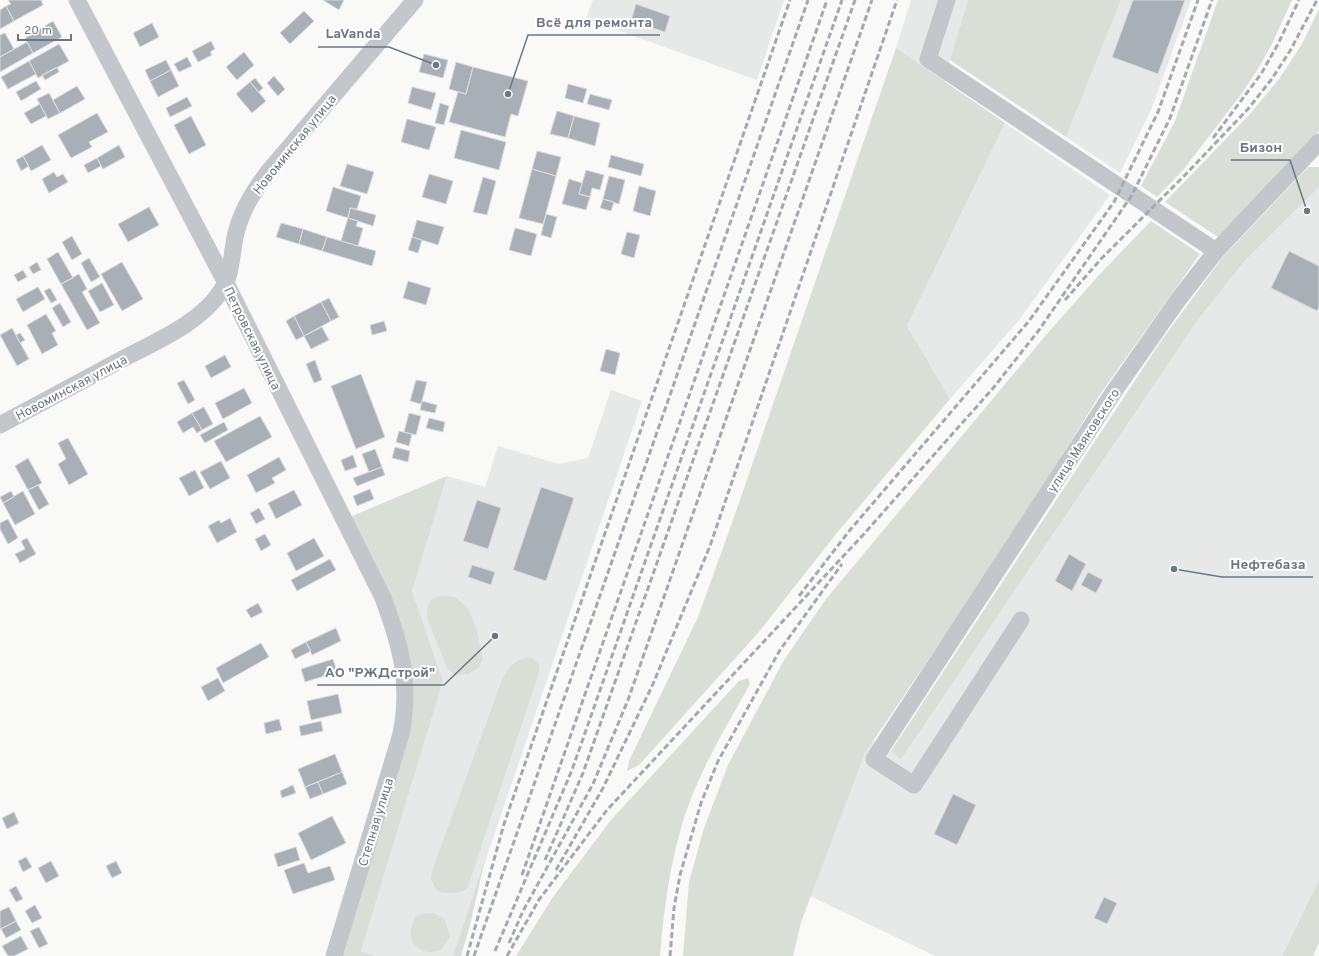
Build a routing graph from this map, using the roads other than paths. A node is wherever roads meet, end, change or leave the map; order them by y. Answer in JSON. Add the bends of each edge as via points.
{"nodes":[{"id":1,"x":77,"y":0,"type":"edge"},
{"id":2,"x":415,"y":0,"type":"edge"},
{"id":3,"x":946,"y":0,"type":"edge"},
{"id":4,"x":1319,"y":142,"type":"edge"},
{"id":5,"x":1216,"y":251,"type":"junction"},
{"id":6,"x":226,"y":283,"type":"junction"},
{"id":7,"x":0,"y":425,"type":"edge"},
{"id":8,"x":1021,"y":620,"type":"dead end"},
{"id":9,"x":406,"y":685,"type":"joint"},
{"id":10,"x":334,"y":956,"type":"edge"}],
"edges":[{"from":1,"to":6,"type":"street","name":"Петровская улица"},
{"from":2,"to":6,"type":"street","name":"Новоминская улица","via":[[268,172],[252,195],[240,220]]},
{"from":3,"to":5,"type":"street","via":[[928,59]]},
{"from":4,"to":5,"type":"street","name":"улица Маяковского"},
{"from":5,"to":8,"type":"street","name":"улица Маяковского","via":[[1115,390],[874,759],[914,785]]},
{"from":6,"to":7,"type":"street","name":"Новоминская улица","via":[[212,303],[196,318]]},
{"from":6,"to":9,"type":"street","name":"Петровская улица","via":[[383,598],[398,643]]},
{"from":9,"to":10,"type":"street","name":"Степная улица","via":[[401,734]]}]}
